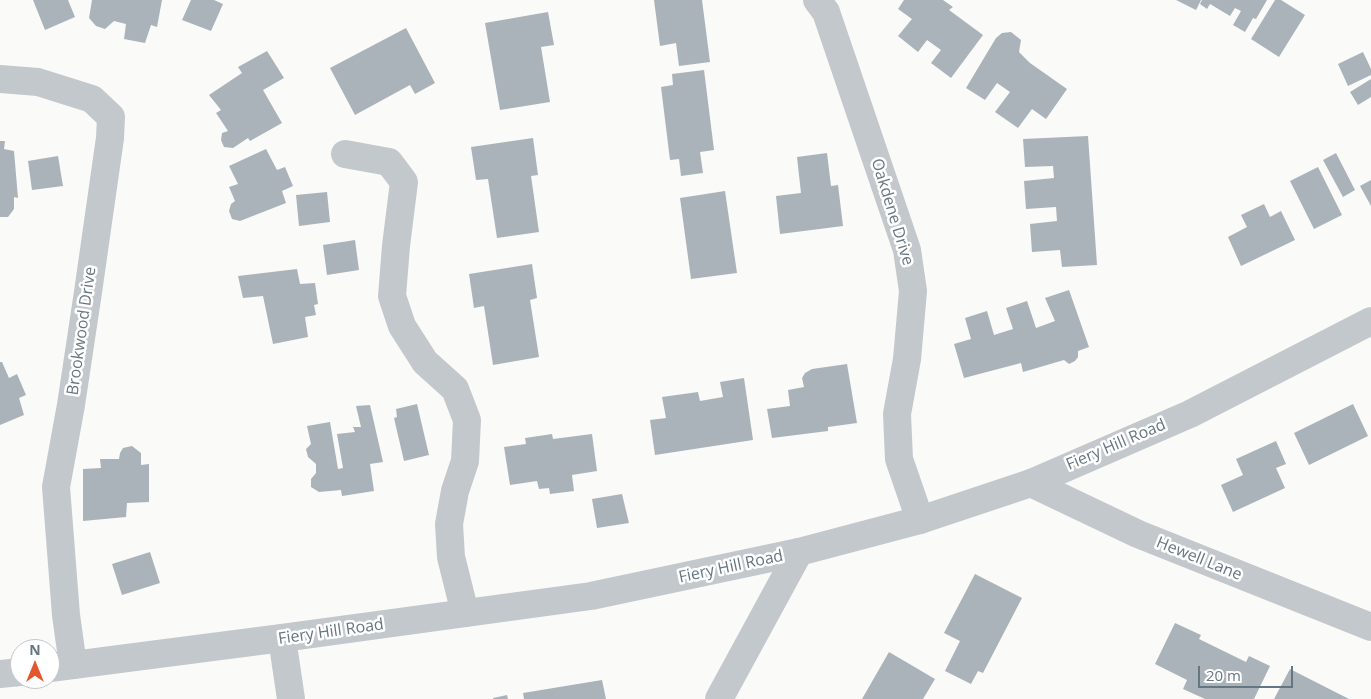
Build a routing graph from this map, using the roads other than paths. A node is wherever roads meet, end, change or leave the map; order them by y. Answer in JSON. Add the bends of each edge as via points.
{"nodes":[{"id":1,"x":817,"y":0,"type":"edge"},
{"id":2,"x":0,"y":79,"type":"edge"},
{"id":3,"x":345,"y":154,"type":"dead end"},
{"id":4,"x":1371,"y":321,"type":"edge"},
{"id":5,"x":1031,"y":483,"type":"junction"},
{"id":6,"x":920,"y":520,"type":"junction"},
{"id":7,"x":799,"y":552,"type":"junction"},
{"id":8,"x":466,"y":613,"type":"junction"},
{"id":9,"x":1371,"y":627,"type":"edge"},
{"id":10,"x":282,"y":638,"type":"junction"},
{"id":11,"x":62,"y":666,"type":"edge"},
{"id":12,"x":291,"y":699,"type":"edge"},
{"id":13,"x":719,"y":699,"type":"edge"}],
"edges":[{"from":1,"to":6,"type":"street","name":"Oakdene Drive","via":[[826,12],[907,250],[913,291],[907,359],[897,414],[899,460]]},
{"from":2,"to":11,"type":"street","name":"Brookwood Drive","via":[[38,82],[92,99],[111,117],[71,405],[56,487],[66,615]]},
{"from":3,"to":8,"type":"street","via":[[389,162],[404,182],[392,296],[402,326],[425,362],[455,389],[467,420],[465,460],[449,524],[451,557]]},
{"from":4,"to":5,"type":"street","name":"Fiery Hill Road","via":[[1190,414]]},
{"from":5,"to":6,"type":"street","name":"Fiery Hill Road"},
{"from":5,"to":9,"type":"street","name":"Hewell Lane","via":[[1138,534]]},
{"from":6,"to":7,"type":"street","name":"Fiery Hill Road"},
{"from":7,"to":8,"type":"street","name":"Fiery Hill Road","via":[[591,596]]},
{"from":7,"to":13,"type":"street"},
{"from":8,"to":10,"type":"street","name":"Fiery Hill Road"},
{"from":10,"to":11,"type":"street","name":"Fiery Hill Road"},
{"from":10,"to":12,"type":"street"}]}
